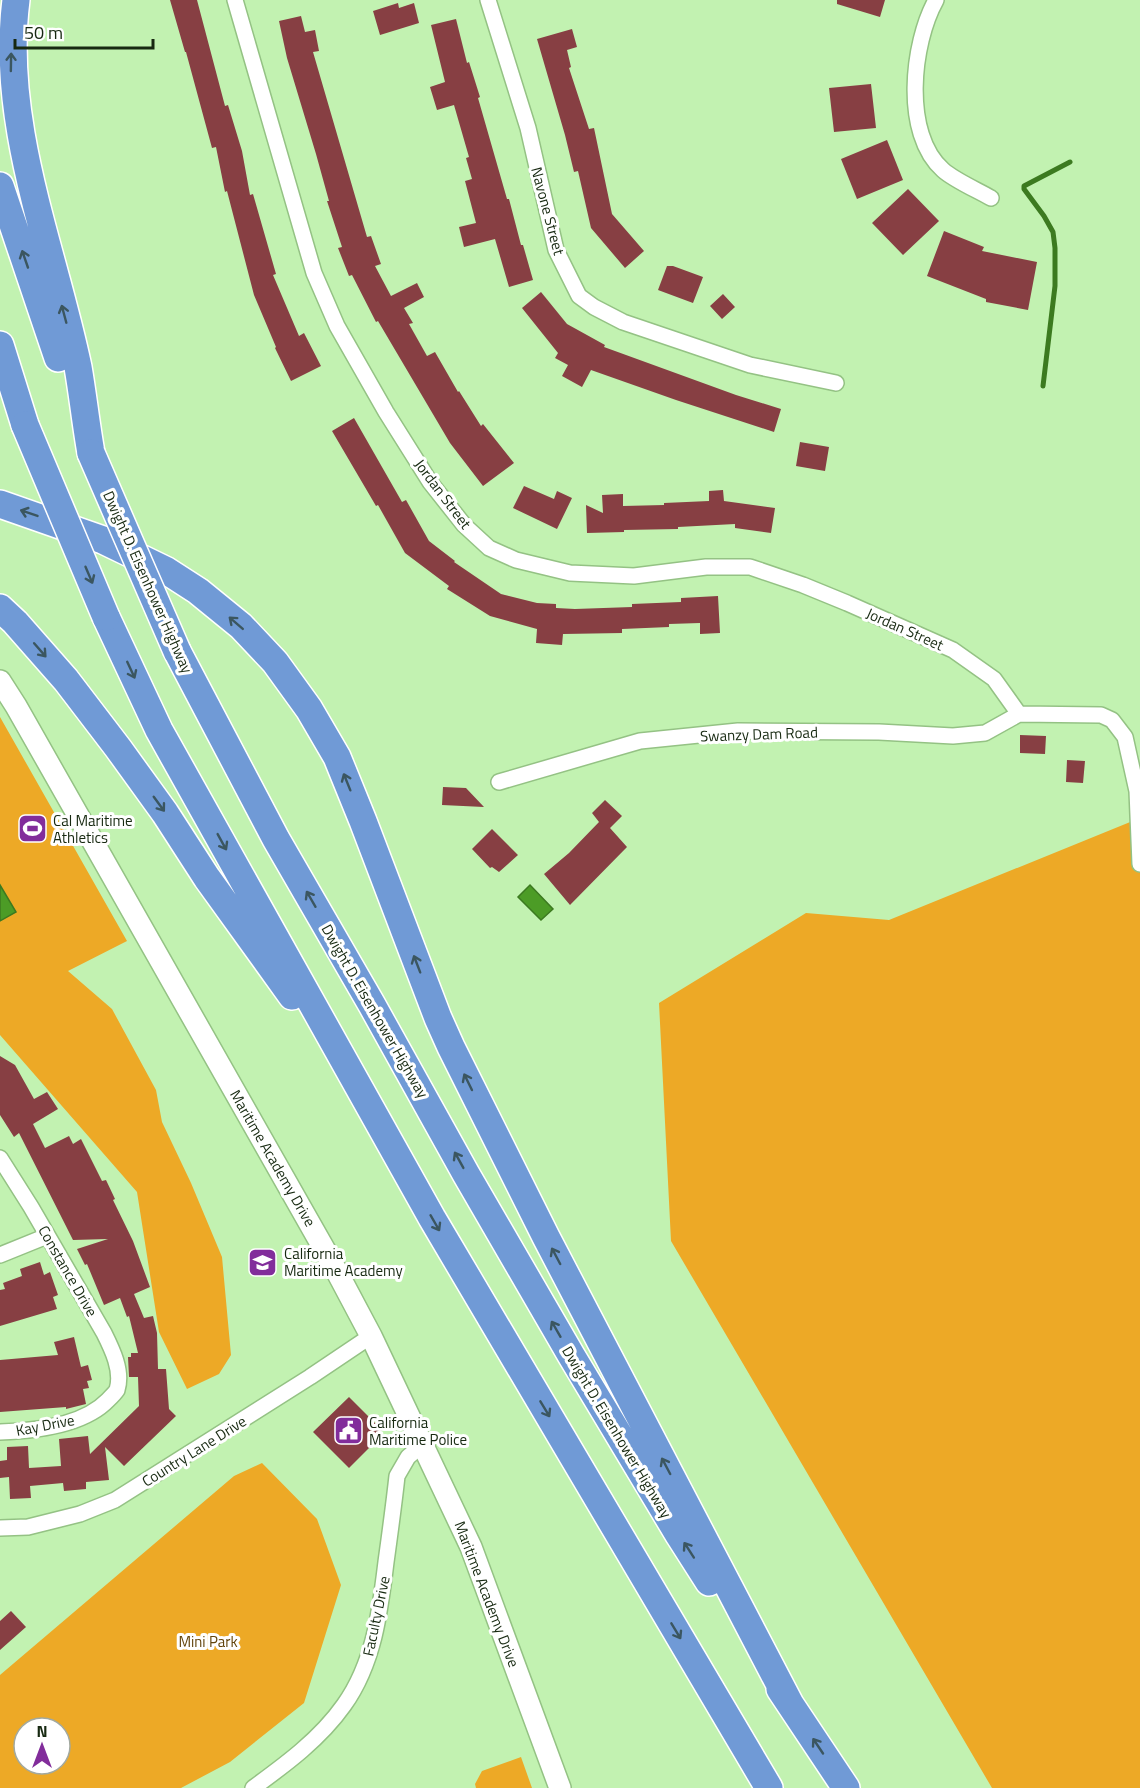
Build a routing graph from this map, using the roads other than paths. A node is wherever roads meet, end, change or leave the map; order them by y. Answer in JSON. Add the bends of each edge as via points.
{"nodes":[{"id":1,"x":16,"y":0,"type":"edge"},
{"id":2,"x":235,"y":0,"type":"edge"},
{"id":3,"x":488,"y":0,"type":"edge"},
{"id":4,"x":936,"y":0,"type":"edge"},
{"id":5,"x":0,"y":186,"type":"edge"},
{"id":6,"x":991,"y":198,"type":"dead end"},
{"id":7,"x":2,"y":353,"type":"edge"},
{"id":8,"x":836,"y":383,"type":"dead end"},
{"id":9,"x":91,"y":453,"type":"junction"},
{"id":10,"x":0,"y":504,"type":"edge"},
{"id":11,"x":0,"y":608,"type":"edge"},
{"id":12,"x":0,"y":681,"type":"edge"},
{"id":13,"x":1019,"y":714,"type":"junction"},
{"id":14,"x":500,"y":782,"type":"dead end"},
{"id":15,"x":1140,"y":864,"type":"edge"},
{"id":16,"x":366,"y":1099,"type":"junction"},
{"id":17,"x":0,"y":1158,"type":"edge"},
{"id":18,"x":47,"y":1236,"type":"junction"},
{"id":19,"x":0,"y":1255,"type":"edge"},
{"id":20,"x":371,"y":1336,"type":"junction"},
{"id":21,"x":117,"y":1391,"type":"joint"},
{"id":22,"x":0,"y":1432,"type":"edge"},
{"id":23,"x":423,"y":1444,"type":"junction"},
{"id":24,"x":0,"y":1528,"type":"edge"},
{"id":25,"x":790,"y":1704,"type":"junction"},
{"id":26,"x":253,"y":1788,"type":"edge"},
{"id":27,"x":560,"y":1788,"type":"edge"},
{"id":28,"x":769,"y":1788,"type":"edge"},
{"id":29,"x":846,"y":1788,"type":"edge"}],
"edges":[{"from":9,"to":1,"type":"highway","one_way":true,"via":[[77,367],[20,143],[10,66]]},
{"from":2,"to":13,"type":"street","name":"Jordan Street","via":[[314,273],[337,326],[430,482],[464,525],[489,548],[516,560],[570,573],[634,576],[706,567],[750,567],[825,594],[952,650],[994,679]]},
{"from":3,"to":8,"type":"street","name":"Navone Street","via":[[528,128],[556,250],[579,296],[594,308],[634,326],[750,365]]},
{"from":4,"to":6,"type":"street","via":[[928,13],[915,64],[916,118],[928,152],[943,170]]},
{"from":9,"to":5,"type":"highway","name":"Dwight D. Eisenhower Highway","one_way":true},
{"from":7,"to":16,"type":"highway","one_way":true,"bridge":true,"via":[[25,425],[106,617],[159,730]]},
{"from":25,"to":9,"type":"highway","name":"Dwight D. Eisenhower Highway","one_way":true,"bridge":true,"via":[[679,1535],[565,1345],[276,839],[177,651]]},
{"from":25,"to":10,"type":"highway","one_way":true,"via":[[451,1047],[341,768],[309,709],[275,662],[241,626],[198,591],[103,540]]},
{"from":11,"to":16,"type":"highway","one_way":true,"via":[[66,680],[118,748]]},
{"from":12,"to":20,"type":"street","name":"Maritime Academy Drive"},
{"from":13,"to":14,"type":"street","name":"Swanzy Dam Road","via":[[985,733],[952,736],[738,731],[640,741]]},
{"from":13,"to":15,"type":"street","via":[[1101,715],[1112,720],[1125,737],[1137,791]]},
{"from":16,"to":28,"type":"highway","one_way":true,"via":[[438,1229]]},
{"from":17,"to":18,"type":"street","name":"Constance Drive"},
{"from":18,"to":19,"type":"street"},
{"from":18,"to":21,"type":"street","name":"Constance Drive","via":[[114,1353]]},
{"from":20,"to":23,"type":"street","name":"Maritime Academy Drive"},
{"from":20,"to":24,"type":"street","name":"Country Lane Drive","via":[[115,1500],[28,1527]]},
{"from":21,"to":22,"type":"street","name":"Kay Drive","via":[[101,1407],[80,1419],[28,1431]]},
{"from":23,"to":26,"type":"street","name":"Faculty Drive","via":[[408,1456],[397,1476],[378,1618],[359,1681],[344,1706],[316,1738]]},
{"from":23,"to":27,"type":"street","name":"Maritime Academy Drive","via":[[471,1547]]},
{"from":29,"to":25,"type":"highway","name":"Dwight D. Eisenhower Highway","one_way":true}]}
